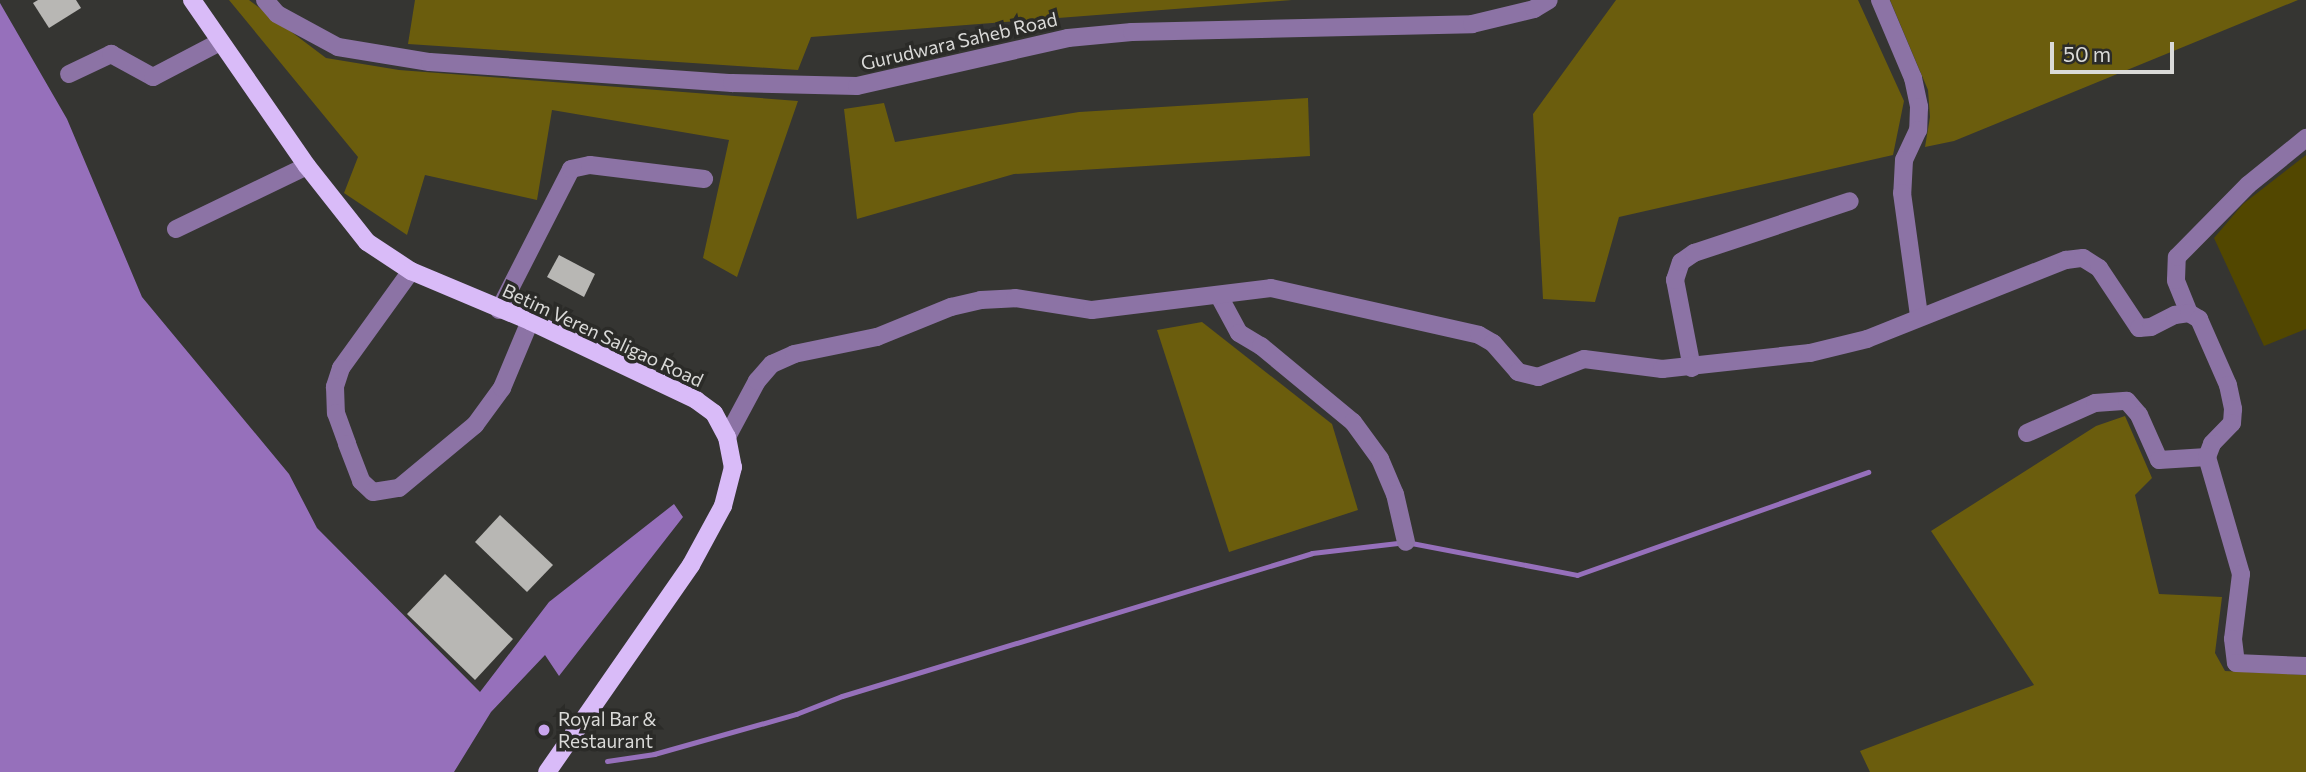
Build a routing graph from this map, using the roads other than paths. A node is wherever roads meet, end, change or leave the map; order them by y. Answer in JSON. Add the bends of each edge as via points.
{"nodes":[{"id":1,"x":192,"y":0,"type":"edge"},
{"id":2,"x":265,"y":0,"type":"edge"},
{"id":3,"x":1549,"y":0,"type":"edge"},
{"id":4,"x":1880,"y":0,"type":"edge"},
{"id":5,"x":220,"y":42,"type":"junction"},
{"id":6,"x":69,"y":74,"type":"dead end"},
{"id":7,"x":2306,"y":138,"type":"edge"},
{"id":8,"x":307,"y":166,"type":"junction"},
{"id":9,"x":704,"y":179,"type":"dead end"},
{"id":10,"x":1850,"y":201,"type":"dead end"},
{"id":11,"x":176,"y":229,"type":"dead end"},
{"id":12,"x":411,"y":271,"type":"junction"},
{"id":13,"x":1219,"y":296,"type":"junction"},
{"id":14,"x":499,"y":310,"type":"junction"},
{"id":15,"x":2189,"y":313,"type":"junction"},
{"id":16,"x":1919,"y":315,"type":"junction"},
{"id":17,"x":530,"y":321,"type":"junction"},
{"id":18,"x":1692,"y":368,"type":"junction"},
{"id":19,"x":2027,"y":433,"type":"dead end"},
{"id":20,"x":727,"y":437,"type":"junction"},
{"id":21,"x":2207,"y":457,"type":"junction"},
{"id":22,"x":1406,"y":542,"type":"dead end"},
{"id":23,"x":2306,"y":666,"type":"edge"},
{"id":24,"x":547,"y":772,"type":"edge"}],
"edges":[{"from":1,"to":5,"type":"main road","name":"Betim Veren Saligao Road"},
{"from":2,"to":3,"type":"street","name":"Gurudwara Saheb Road","via":[[278,14],[338,47],[430,62],[732,83],[857,86],[1068,38],[1132,32],[1472,24],[1534,9]]},
{"from":4,"to":16,"type":"street","via":[[1913,78],[1919,107],[1918,130],[1904,160],[1902,193]]},
{"from":5,"to":6,"type":"street","via":[[153,77],[111,54]]},
{"from":5,"to":8,"type":"main road","name":"Betim Veren Saligao Road"},
{"from":7,"to":15,"type":"street","via":[[2248,185],[2177,257],[2176,280]]},
{"from":8,"to":11,"type":"street"},
{"from":8,"to":12,"type":"main road","name":"Betim Veren Saligao Road","via":[[368,242]]},
{"from":9,"to":14,"type":"street","via":[[590,164],[571,169]]},
{"from":10,"to":18,"type":"street","via":[[1694,253],[1681,262],[1675,280]]},
{"from":12,"to":14,"type":"main road","name":"Betim Veren Saligao Road"},
{"from":12,"to":17,"type":"street","via":[[341,368],[335,387],[336,413],[347,444],[361,481],[373,492],[399,488],[475,425],[502,388]]},
{"from":13,"to":18,"type":"street","via":[[1271,288],[1479,335],[1493,343],[1518,372],[1538,377],[1584,359]]},
{"from":13,"to":20,"type":"street","via":[[1092,310],[1015,298],[951,307],[877,337],[794,354],[772,364],[757,381]]},
{"from":13,"to":22,"type":"street","via":[[1239,333],[1261,345],[1353,422],[1380,459],[1395,494]]},
{"from":14,"to":17,"type":"main road","name":"Betim Veren Saligao Road"},
{"from":15,"to":16,"type":"street","via":[[2139,328],[2099,268],[2083,258]]},
{"from":15,"to":21,"type":"street","via":[[2199,319],[2228,384],[2233,409],[2232,423],[2212,444]]},
{"from":16,"to":18,"type":"street","via":[[1867,339],[1810,353]]},
{"from":17,"to":20,"type":"main road","name":"Betim Veren Saligao Road","via":[[696,400],[714,413]]},
{"from":19,"to":21,"type":"street","via":[[2095,403],[2127,401],[2139,415],[2159,460]]},
{"from":20,"to":24,"type":"main road","name":"Betim Veren Saligao Road","via":[[733,467],[723,506],[691,565]]},
{"from":21,"to":23,"type":"street","via":[[2241,574],[2233,639],[2236,663]]}]}
